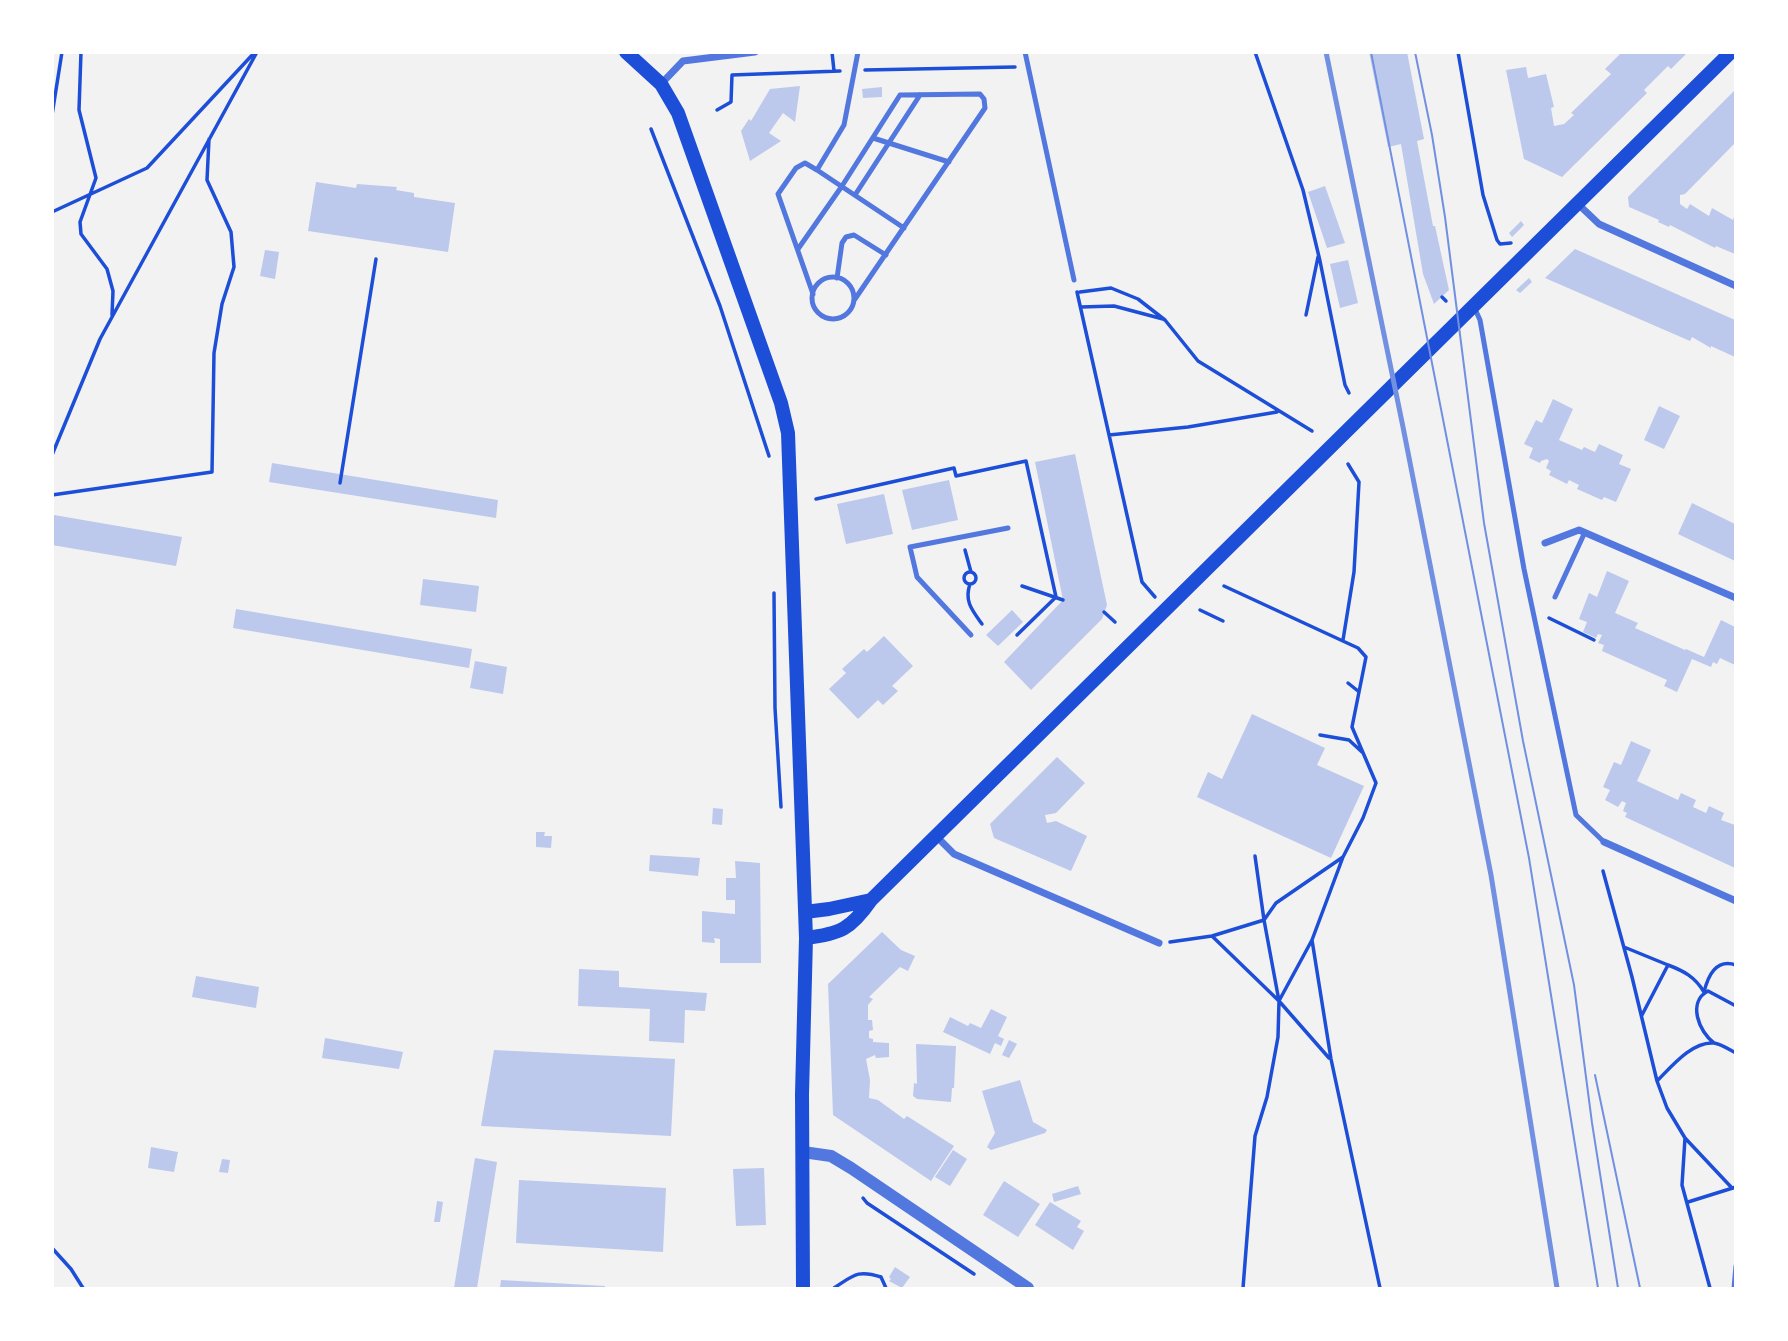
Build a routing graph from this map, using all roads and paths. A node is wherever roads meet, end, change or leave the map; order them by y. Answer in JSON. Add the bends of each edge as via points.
{"nodes":[{"id":1,"x":62,"y":52,"type":"edge"},
{"id":2,"x":81,"y":52,"type":"edge"},
{"id":3,"x":256,"y":52,"type":"edge"},
{"id":4,"x":626,"y":52,"type":"edge"},
{"id":5,"x":755,"y":52,"type":"edge"},
{"id":6,"x":832,"y":52,"type":"edge"},
{"id":7,"x":858,"y":52,"type":"edge"},
{"id":8,"x":1025,"y":52,"type":"edge"},
{"id":9,"x":1255,"y":52,"type":"edge"},
{"id":10,"x":1458,"y":52,"type":"edge"},
{"id":11,"x":1731,"y":52,"type":"edge"},
{"id":12,"x":1028,"y":69,"type":"junction"},
{"id":13,"x":834,"y":71,"type":"junction"},
{"id":14,"x":854,"y":71,"type":"junction"},
{"id":15,"x":662,"y":84,"type":"junction"},
{"id":16,"x":921,"y":94,"type":"junction"},
{"id":17,"x":717,"y":110,"type":"dead end"},
{"id":18,"x":52,"y":115,"type":"edge"},
{"id":19,"x":651,"y":129,"type":"dead end"},
{"id":20,"x":873,"y":138,"type":"junction"},
{"id":21,"x":209,"y":139,"type":"junction"},
{"id":22,"x":889,"y":143,"type":"junction"},
{"id":23,"x":949,"y":162,"type":"junction"},
{"id":24,"x":817,"y":170,"type":"junction"},
{"id":25,"x":842,"y":186,"type":"junction"},
{"id":26,"x":91,"y":194,"type":"junction"},
{"id":27,"x":855,"y":195,"type":"junction"},
{"id":28,"x":1577,"y":203,"type":"junction"},
{"id":29,"x":52,"y":212,"type":"edge"},
{"id":30,"x":904,"y":228,"type":"junction"},
{"id":31,"x":1511,"y":243,"type":"dead end"},
{"id":32,"x":798,"y":249,"type":"junction"},
{"id":33,"x":886,"y":255,"type":"junction"},
{"id":34,"x":1319,"y":255,"type":"junction"},
{"id":35,"x":376,"y":259,"type":"dead end"},
{"id":36,"x":837,"y":278,"type":"junction"},
{"id":37,"x":1074,"y":280,"type":"joint"},
{"id":38,"x":1735,"y":286,"type":"edge"},
{"id":39,"x":1077,"y":292,"type":"junction"},
{"id":40,"x":813,"y":294,"type":"junction"},
{"id":41,"x":855,"y":299,"type":"junction"},
{"id":42,"x":1474,"y":306,"type":"junction"},
{"id":43,"x":1081,"y":307,"type":"junction"},
{"id":44,"x":1306,"y":314,"type":"dead end"},
{"id":45,"x":112,"y":317,"type":"junction"},
{"id":46,"x":1165,"y":320,"type":"junction"},
{"id":47,"x":1349,"y":393,"type":"dead end"},
{"id":48,"x":1279,"y":412,"type":"junction"},
{"id":49,"x":1312,"y":431,"type":"dead end"},
{"id":50,"x":1109,"y":435,"type":"junction"},
{"id":51,"x":52,"y":456,"type":"edge"},
{"id":52,"x":770,"y":463,"type":"dead end"},
{"id":53,"x":1348,"y":464,"type":"dead end"},
{"id":54,"x":340,"y":483,"type":"dead end"},
{"id":55,"x":52,"y":495,"type":"edge"},
{"id":56,"x":816,"y":499,"type":"dead end"},
{"id":57,"x":1009,"y":528,"type":"dead end"},
{"id":58,"x":1585,"y":532,"type":"junction"},
{"id":59,"x":972,"y":535,"type":"junction"},
{"id":60,"x":1545,"y":543,"type":"dead end"},
{"id":61,"x":971,"y":572,"type":"junction"},
{"id":62,"x":970,"y":584,"type":"junction"},
{"id":63,"x":1022,"y":586,"type":"dead end"},
{"id":64,"x":1224,"y":586,"type":"dead end"},
{"id":65,"x":774,"y":588,"type":"dead end"},
{"id":66,"x":1148,"y":592,"type":"dead end"},
{"id":67,"x":1056,"y":597,"type":"junction"},
{"id":68,"x":1555,"y":597,"type":"joint"},
{"id":69,"x":1735,"y":598,"type":"edge"},
{"id":70,"x":1063,"y":600,"type":"dead end"},
{"id":71,"x":1200,"y":610,"type":"dead end"},
{"id":72,"x":1104,"y":612,"type":"dead end"},
{"id":73,"x":1223,"y":621,"type":"dead end"},
{"id":74,"x":1115,"y":622,"type":"dead end"},
{"id":75,"x":982,"y":624,"type":"dead end"},
{"id":76,"x":971,"y":635,"type":"dead end"},
{"id":77,"x":1017,"y":635,"type":"dead end"},
{"id":78,"x":1594,"y":640,"type":"dead end"},
{"id":79,"x":1343,"y":641,"type":"junction"},
{"id":80,"x":1348,"y":682,"type":"dead end"},
{"id":81,"x":1359,"y":691,"type":"junction"},
{"id":82,"x":1320,"y":736,"type":"dead end"},
{"id":83,"x":1363,"y":753,"type":"junction"},
{"id":84,"x":781,"y":807,"type":"dead end"},
{"id":85,"x":936,"y":835,"type":"junction"},
{"id":86,"x":1604,"y":842,"type":"joint"},
{"id":87,"x":1255,"y":856,"type":"dead end"},
{"id":88,"x":1343,"y":857,"type":"junction"},
{"id":89,"x":1603,"y":871,"type":"dead end"},
{"id":90,"x":871,"y":900,"type":"junction"},
{"id":91,"x":1735,"y":901,"type":"edge"},
{"id":92,"x":805,"y":912,"type":"junction"},
{"id":93,"x":1264,"y":920,"type":"junction"},
{"id":94,"x":1212,"y":936,"type":"junction"},
{"id":95,"x":806,"y":938,"type":"junction"},
{"id":96,"x":1312,"y":940,"type":"junction"},
{"id":97,"x":1159,"y":943,"type":"joint"},
{"id":98,"x":1624,"y":947,"type":"junction"},
{"id":99,"x":1668,"y":965,"type":"junction"},
{"id":100,"x":1735,"y":965,"type":"edge"},
{"id":101,"x":1704,"y":992,"type":"junction"},
{"id":102,"x":1279,"y":1001,"type":"junction"},
{"id":103,"x":1735,"y":1006,"type":"edge"},
{"id":104,"x":1641,"y":1015,"type":"junction"},
{"id":105,"x":1714,"y":1043,"type":"junction"},
{"id":106,"x":1735,"y":1053,"type":"edge"},
{"id":107,"x":1331,"y":1059,"type":"junction"},
{"id":108,"x":1657,"y":1081,"type":"junction"},
{"id":109,"x":1685,"y":1139,"type":"junction"},
{"id":110,"x":803,"y":1152,"type":"junction"},
{"id":111,"x":1734,"y":1188,"type":"edge"},
{"id":112,"x":857,"y":1191,"type":"dead end"},
{"id":113,"x":1688,"y":1202,"type":"junction"},
{"id":114,"x":52,"y":1248,"type":"edge"},
{"id":115,"x":1735,"y":1266,"type":"edge"},
{"id":116,"x":974,"y":1274,"type":"dead end"},
{"id":117,"x":83,"y":1289,"type":"edge"},
{"id":118,"x":803,"y":1289,"type":"edge"},
{"id":119,"x":834,"y":1289,"type":"edge"},
{"id":120,"x":886,"y":1289,"type":"edge"},
{"id":121,"x":1028,"y":1289,"type":"edge"},
{"id":122,"x":1243,"y":1289,"type":"edge"},
{"id":123,"x":1380,"y":1289,"type":"edge"},
{"id":124,"x":1710,"y":1289,"type":"edge"},
{"id":125,"x":1734,"y":1289,"type":"edge"}],
"edges":[{"from":1,"to":18,"type":"path"},
{"from":2,"to":26,"type":"path","via":[[79,110],[96,178]]},
{"from":3,"to":21,"type":"path"},
{"from":3,"to":26,"type":"path","via":[[147,168]]},
{"from":4,"to":15,"type":"main road"},
{"from":5,"to":15,"type":"street","via":[[683,61]]},
{"from":6,"to":13,"type":"path"},
{"from":7,"to":14,"type":"lane"},
{"from":8,"to":12,"type":"lane"},
{"from":9,"to":34,"type":"path","via":[[1303,190]]},
{"from":10,"to":31,"type":"path","via":[[1483,195],[1497,240]]},
{"from":11,"to":28,"type":"main road"},
{"from":12,"to":14,"type":"path"},
{"from":12,"to":37,"type":"lane"},
{"from":13,"to":14,"type":"path"},
{"from":13,"to":17,"type":"path","via":[[732,75],[731,102]]},
{"from":14,"to":24,"type":"lane","via":[[844,125]]},
{"from":15,"to":92,"type":"main road","via":[[678,113],[788,433]]},
{"from":16,"to":20,"type":"lane","via":[[900,95]]},
{"from":16,"to":22,"type":"lane"},
{"from":16,"to":23,"type":"lane","via":[[973,92],[984,99],[985,108]]},
{"from":19,"to":52,"type":"path","via":[[720,306]]},
{"from":20,"to":22,"type":"lane"},
{"from":20,"to":25,"type":"lane"},
{"from":21,"to":45,"type":"path"},
{"from":21,"to":55,"type":"path","via":[[207,180],[231,232],[234,267],[214,353],[212,472]]},
{"from":22,"to":23,"type":"lane"},
{"from":22,"to":27,"type":"lane"},
{"from":23,"to":30,"type":"lane"},
{"from":24,"to":25,"type":"lane"},
{"from":24,"to":32,"type":"lane","via":[[805,163],[796,168],[778,194]]},
{"from":25,"to":27,"type":"lane"},
{"from":25,"to":32,"type":"lane"},
{"from":26,"to":29,"type":"path"},
{"from":26,"to":45,"type":"path","via":[[80,222],[81,234],[107,269],[113,291]]},
{"from":27,"to":30,"type":"lane"},
{"from":28,"to":38,"type":"street","via":[[1599,224]]},
{"from":28,"to":42,"type":"main road"},
{"from":30,"to":33,"type":"lane"},
{"from":32,"to":40,"type":"lane"},
{"from":33,"to":36,"type":"lane","via":[[854,235],[846,237]]},
{"from":33,"to":41,"type":"lane"},
{"from":34,"to":44,"type":"path"},
{"from":34,"to":47,"type":"path"},
{"from":35,"to":54,"type":"path"},
{"from":36,"to":40,"type":"lane","via":[[825,279]]},
{"from":36,"to":41,"type":"lane","via":[[852,288]]},
{"from":37,"to":39,"type":"path"},
{"from":39,"to":43,"type":"path"},
{"from":39,"to":46,"type":"path","via":[[1111,288],[1138,299]]},
{"from":40,"to":41,"type":"lane","via":[[814,307],[831,319],[850,312]]},
{"from":42,"to":85,"type":"main road"},
{"from":42,"to":86,"type":"lane","via":[[1576,815]]},
{"from":43,"to":46,"type":"path","via":[[1114,306]]},
{"from":43,"to":50,"type":"path"},
{"from":45,"to":51,"type":"path"},
{"from":46,"to":48,"type":"path","via":[[1198,361]]},
{"from":48,"to":49,"type":"path"},
{"from":48,"to":50,"type":"path"},
{"from":50,"to":66,"type":"path","via":[[1142,583]]},
{"from":53,"to":79,"type":"path","via":[[1359,482],[1354,572]]},
{"from":56,"to":67,"type":"path","via":[[954,468],[956,476],[1026,461]]},
{"from":57,"to":59,"type":"lane"},
{"from":58,"to":60,"type":"street","via":[[1579,530]]},
{"from":58,"to":68,"type":"lane"},
{"from":58,"to":69,"type":"street"},
{"from":59,"to":61,"type":"path","via":[[964,549]]},
{"from":59,"to":76,"type":"lane","via":[[910,547],[917,577]]},
{"from":61,"to":62,"type":"path","via":[[976,577]]},
{"from":61,"to":62,"type":"path","via":[[964,577]]},
{"from":62,"to":75,"type":"path","via":[[969,606]]},
{"from":63,"to":67,"type":"path"},
{"from":64,"to":79,"type":"path"},
{"from":65,"to":84,"type":"path"},
{"from":67,"to":70,"type":"path"},
{"from":67,"to":77,"type":"path"},
{"from":68,"to":78,"type":"path","via":[[1547,617]]},
{"from":71,"to":73,"type":"path"},
{"from":72,"to":74,"type":"path"},
{"from":79,"to":81,"type":"path","via":[[1366,657]]},
{"from":80,"to":81,"type":"path"},
{"from":81,"to":83,"type":"path","via":[[1352,727]]},
{"from":82,"to":83,"type":"path","via":[[1349,740]]},
{"from":83,"to":88,"type":"path","via":[[1376,783]]},
{"from":85,"to":90,"type":"main road"},
{"from":85,"to":97,"type":"street","via":[[954,853]]},
{"from":86,"to":91,"type":"street"},
{"from":87,"to":93,"type":"path"},
{"from":88,"to":93,"type":"path","via":[[1276,903]]},
{"from":88,"to":96,"type":"path"},
{"from":89,"to":98,"type":"path"},
{"from":90,"to":92,"type":"main road"},
{"from":90,"to":95,"type":"main road","via":[[858,919],[839,932]]},
{"from":92,"to":95,"type":"main road"},
{"from":93,"to":94,"type":"path"},
{"from":93,"to":102,"type":"path"},
{"from":94,"to":97,"type":"path"},
{"from":94,"to":102,"type":"path"},
{"from":95,"to":110,"type":"main road"},
{"from":96,"to":102,"type":"path"},
{"from":96,"to":107,"type":"path"},
{"from":98,"to":99,"type":"path"},
{"from":98,"to":104,"type":"path"},
{"from":99,"to":101,"type":"path","via":[[1689,974]]},
{"from":99,"to":104,"type":"path"},
{"from":100,"to":101,"type":"path","via":[[1717,965]]},
{"from":101,"to":103,"type":"path"},
{"from":101,"to":105,"type":"path","via":[[1698,1003],[1698,1022]]},
{"from":102,"to":107,"type":"path"},
{"from":102,"to":122,"type":"path","via":[[1278,1037],[1255,1136]]},
{"from":104,"to":108,"type":"path"},
{"from":105,"to":106,"type":"path"},
{"from":105,"to":108,"type":"path","via":[[1683,1056]]},
{"from":107,"to":123,"type":"path"},
{"from":108,"to":109,"type":"path"},
{"from":109,"to":111,"type":"path"},
{"from":109,"to":113,"type":"path","via":[[1682,1185]]},
{"from":110,"to":118,"type":"main road"},
{"from":110,"to":121,"type":"street","via":[[831,1156],[851,1168]]},
{"from":111,"to":113,"type":"path"},
{"from":112,"to":116,"type":"path","via":[[866,1203]]},
{"from":113,"to":124,"type":"path"},
{"from":114,"to":117,"type":"path"},
{"from":115,"to":125,"type":"lane"},
{"from":119,"to":120,"type":"path","via":[[867,1272],[881,1277]]}]}
